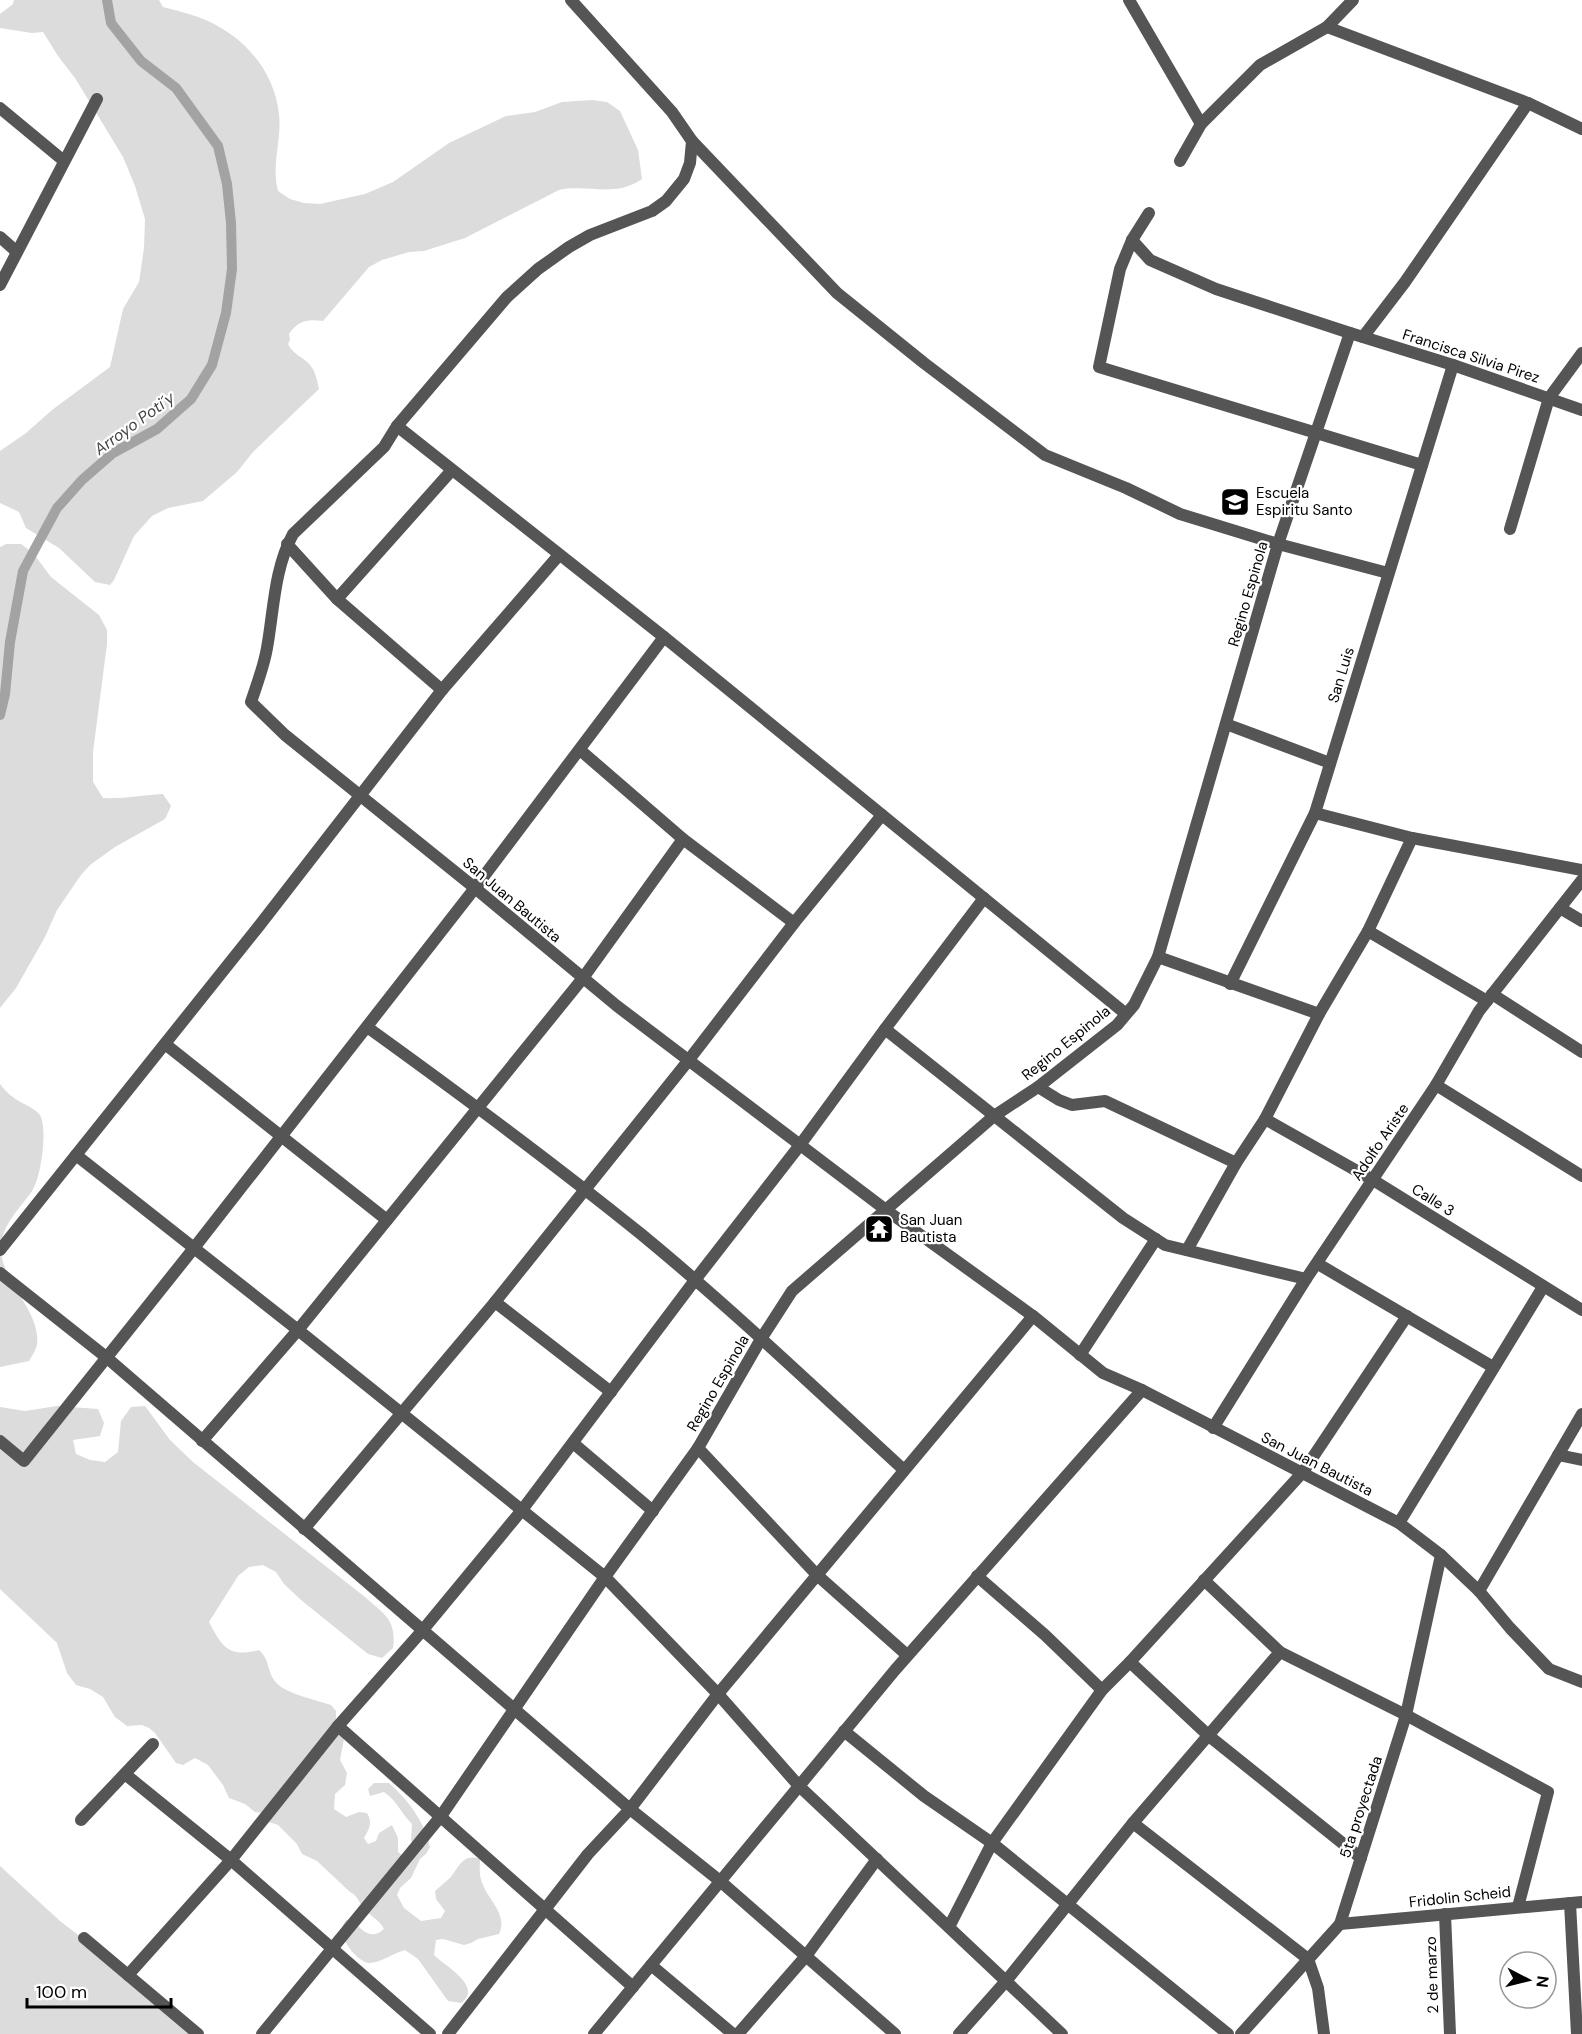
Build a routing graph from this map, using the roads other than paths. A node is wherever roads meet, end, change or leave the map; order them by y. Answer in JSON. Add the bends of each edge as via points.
{"nodes":[{"id":1,"x":571,"y":0,"type":"edge"},
{"id":2,"x":1129,"y":0,"type":"edge"},
{"id":3,"x":1353,"y":0,"type":"edge"},
{"id":4,"x":1327,"y":27,"type":"junction"},
{"id":5,"x":97,"y":99,"type":"dead end"},
{"id":6,"x":1528,"y":103,"type":"junction"},
{"id":7,"x":0,"y":108,"type":"edge"},
{"id":8,"x":1201,"y":124,"type":"junction"},
{"id":9,"x":1582,"y":129,"type":"edge"},
{"id":10,"x":692,"y":141,"type":"junction"},
{"id":11,"x":64,"y":161,"type":"junction"},
{"id":12,"x":1180,"y":161,"type":"dead end"},
{"id":13,"x":1149,"y":213,"type":"dead end"},
{"id":14,"x":0,"y":237,"type":"edge"},
{"id":15,"x":1132,"y":240,"type":"junction"},
{"id":16,"x":17,"y":252,"type":"junction"},
{"id":17,"x":0,"y":285,"type":"edge"},
{"id":18,"x":1350,"y":333,"type":"junction"},
{"id":19,"x":1363,"y":337,"type":"junction"},
{"id":20,"x":1582,"y":352,"type":"edge"},
{"id":21,"x":1453,"y":364,"type":"junction"},
{"id":22,"x":1549,"y":398,"type":"junction"},
{"id":23,"x":1582,"y":410,"type":"edge"},
{"id":24,"x":397,"y":426,"type":"junction"},
{"id":25,"x":1316,"y":432,"type":"junction"},
{"id":26,"x":1422,"y":465,"type":"junction"},
{"id":27,"x":452,"y":470,"type":"junction"},
{"id":28,"x":1510,"y":529,"type":"dead end"},
{"id":29,"x":287,"y":544,"type":"junction"},
{"id":30,"x":1278,"y":544,"type":"junction"},
{"id":31,"x":559,"y":555,"type":"junction"},
{"id":32,"x":1388,"y":573,"type":"junction"},
{"id":33,"x":338,"y":598,"type":"junction"},
{"id":34,"x":664,"y":637,"type":"junction"},
{"id":35,"x":442,"y":690,"type":"junction"},
{"id":36,"x":1226,"y":724,"type":"junction"},
{"id":37,"x":580,"y":750,"type":"junction"},
{"id":38,"x":1330,"y":763,"type":"junction"},
{"id":39,"x":360,"y":795,"type":"junction"},
{"id":40,"x":1315,"y":813,"type":"junction"},
{"id":41,"x":882,"y":815,"type":"junction"},
{"id":42,"x":1412,"y":838,"type":"junction"},
{"id":43,"x":683,"y":839,"type":"junction"},
{"id":44,"x":1582,"y":870,"type":"edge"},
{"id":45,"x":1582,"y":880,"type":"edge"},
{"id":46,"x":475,"y":888,"type":"junction"},
{"id":47,"x":984,"y":898,"type":"junction"},
{"id":48,"x":1560,"y":908,"type":"junction"},
{"id":49,"x":1582,"y":921,"type":"edge"},
{"id":50,"x":794,"y":923,"type":"junction"},
{"id":51,"x":1368,"y":931,"type":"junction"},
{"id":52,"x":1158,"y":957,"type":"junction"},
{"id":53,"x":583,"y":978,"type":"junction"},
{"id":54,"x":1230,"y":984,"type":"junction"},
{"id":55,"x":1490,"y":997,"type":"junction"},
{"id":56,"x":1126,"y":1014,"type":"junction"},
{"id":57,"x":1319,"y":1014,"type":"junction"},
{"id":58,"x":367,"y":1027,"type":"junction"},
{"id":59,"x":885,"y":1029,"type":"junction"},
{"id":60,"x":165,"y":1044,"type":"junction"},
{"id":61,"x":1582,"y":1052,"type":"edge"},
{"id":62,"x":688,"y":1060,"type":"junction"},
{"id":63,"x":1436,"y":1085,"type":"junction"},
{"id":64,"x":1038,"y":1086,"type":"junction"},
{"id":65,"x":478,"y":1107,"type":"junction"},
{"id":66,"x":994,"y":1116,"type":"junction"},
{"id":67,"x":1264,"y":1119,"type":"junction"},
{"id":68,"x":282,"y":1136,"type":"junction"},
{"id":69,"x":800,"y":1145,"type":"junction"},
{"id":70,"x":76,"y":1155,"type":"junction"},
{"id":71,"x":1236,"y":1163,"type":"junction"},
{"id":72,"x":1582,"y":1176,"type":"edge"},
{"id":73,"x":1373,"y":1180,"type":"junction"},
{"id":74,"x":584,"y":1190,"type":"junction"},
{"id":75,"x":886,"y":1210,"type":"junction"},
{"id":76,"x":387,"y":1220,"type":"junction"},
{"id":77,"x":1156,"y":1239,"type":"junction"},
{"id":78,"x":195,"y":1248,"type":"junction"},
{"id":79,"x":0,"y":1250,"type":"edge"},
{"id":80,"x":1187,"y":1250,"type":"junction"},
{"id":81,"x":1318,"y":1264,"type":"junction"},
{"id":82,"x":0,"y":1273,"type":"edge"},
{"id":83,"x":1306,"y":1279,"type":"junction"},
{"id":84,"x":695,"y":1280,"type":"junction"},
{"id":85,"x":1543,"y":1287,"type":"junction"},
{"id":86,"x":495,"y":1302,"type":"junction"},
{"id":87,"x":1582,"y":1310,"type":"edge"},
{"id":88,"x":1033,"y":1316,"type":"junction"},
{"id":89,"x":1407,"y":1316,"type":"junction"},
{"id":90,"x":298,"y":1330,"type":"junction"},
{"id":91,"x":761,"y":1339,"type":"junction"},
{"id":92,"x":1080,"y":1355,"type":"junction"},
{"id":93,"x":106,"y":1357,"type":"junction"},
{"id":94,"x":1493,"y":1368,"type":"junction"},
{"id":95,"x":1142,"y":1390,"type":"junction"},
{"id":96,"x":611,"y":1392,"type":"junction"},
{"id":97,"x":402,"y":1413,"type":"junction"},
{"id":98,"x":1582,"y":1414,"type":"edge"},
{"id":99,"x":1213,"y":1428,"type":"junction"},
{"id":100,"x":0,"y":1441,"type":"edge"},
{"id":101,"x":202,"y":1441,"type":"junction"},
{"id":102,"x":573,"y":1443,"type":"junction"},
{"id":103,"x":698,"y":1448,"type":"junction"},
{"id":104,"x":1558,"y":1455,"type":"junction"},
{"id":105,"x":1582,"y":1460,"type":"edge"},
{"id":106,"x":904,"y":1470,"type":"junction"},
{"id":107,"x":1303,"y":1472,"type":"junction"},
{"id":108,"x":522,"y":1510,"type":"junction"},
{"id":109,"x":653,"y":1510,"type":"junction"},
{"id":110,"x":1399,"y":1523,"type":"junction"},
{"id":111,"x":304,"y":1529,"type":"junction"},
{"id":112,"x":1441,"y":1555,"type":"junction"},
{"id":113,"x":817,"y":1575,"type":"junction"},
{"id":114,"x":605,"y":1576,"type":"junction"},
{"id":115,"x":977,"y":1576,"type":"junction"},
{"id":116,"x":1204,"y":1580,"type":"junction"},
{"id":117,"x":1479,"y":1592,"type":"junction"},
{"id":118,"x":422,"y":1631,"type":"junction"},
{"id":119,"x":1280,"y":1652,"type":"junction"},
{"id":120,"x":908,"y":1655,"type":"junction"},
{"id":121,"x":1130,"y":1662,"type":"junction"},
{"id":122,"x":1582,"y":1682,"type":"edge"},
{"id":123,"x":1102,"y":1689,"type":"junction"},
{"id":124,"x":718,"y":1694,"type":"junction"},
{"id":125,"x":513,"y":1709,"type":"junction"},
{"id":126,"x":1406,"y":1715,"type":"junction"},
{"id":127,"x":338,"y":1726,"type":"junction"},
{"id":128,"x":844,"y":1731,"type":"junction"},
{"id":129,"x":1209,"y":1736,"type":"junction"},
{"id":130,"x":153,"y":1744,"type":"dead end"},
{"id":131,"x":125,"y":1774,"type":"junction"},
{"id":132,"x":799,"y":1786,"type":"junction"},
{"id":133,"x":630,"y":1809,"type":"junction"},
{"id":134,"x":441,"y":1816,"type":"junction"},
{"id":135,"x":81,"y":1820,"type":"dead end"},
{"id":136,"x":1133,"y":1823,"type":"junction"},
{"id":137,"x":992,"y":1843,"type":"junction"},
{"id":138,"x":1361,"y":1858,"type":"junction"},
{"id":139,"x":877,"y":1859,"type":"junction"},
{"id":140,"x":231,"y":1860,"type":"junction"},
{"id":141,"x":720,"y":1881,"type":"junction"},
{"id":142,"x":1576,"y":1902,"type":"edge"},
{"id":143,"x":1069,"y":1903,"type":"junction"},
{"id":144,"x":1518,"y":1907,"type":"junction"},
{"id":145,"x":545,"y":1909,"type":"junction"},
{"id":146,"x":1445,"y":1914,"type":"junction"},
{"id":147,"x":1340,"y":1924,"type":"junction"},
{"id":148,"x":949,"y":1927,"type":"junction"},
{"id":149,"x":84,"y":1938,"type":"dead end"},
{"id":150,"x":332,"y":1948,"type":"junction"},
{"id":151,"x":806,"y":1956,"type":"junction"},
{"id":152,"x":1308,"y":1959,"type":"junction"},
{"id":153,"x":651,"y":1965,"type":"junction"},
{"id":154,"x":128,"y":1975,"type":"junction"},
{"id":155,"x":1006,"y":1981,"type":"junction"},
{"id":156,"x":633,"y":1987,"type":"junction"},
{"id":157,"x":198,"y":2034,"type":"edge"},
{"id":158,"x":262,"y":2034,"type":"edge"},
{"id":159,"x":430,"y":2034,"type":"edge"},
{"id":160,"x":447,"y":2034,"type":"edge"},
{"id":161,"x":594,"y":2034,"type":"edge"},
{"id":162,"x":733,"y":2034,"type":"edge"},
{"id":163,"x":738,"y":2034,"type":"edge"},
{"id":164,"x":895,"y":2034,"type":"edge"},
{"id":165,"x":959,"y":2034,"type":"edge"},
{"id":166,"x":1062,"y":2034,"type":"edge"},
{"id":167,"x":1228,"y":2034,"type":"edge"},
{"id":168,"x":1241,"y":2034,"type":"edge"},
{"id":169,"x":1324,"y":2034,"type":"edge"},
{"id":170,"x":1450,"y":2034,"type":"edge"},
{"id":171,"x":1577,"y":2034,"type":"edge"}],
"edges":[{"from":1,"to":10,"type":"street","via":[[672,112]]},
{"from":2,"to":8,"type":"street"},
{"from":3,"to":4,"type":"street"},
{"from":4,"to":6,"type":"street"},
{"from":4,"to":8,"type":"street","via":[[1260,65]]},
{"from":5,"to":11,"type":"street"},
{"from":6,"to":9,"type":"street"},
{"from":6,"to":19,"type":"street"},
{"from":7,"to":11,"type":"street"},
{"from":8,"to":12,"type":"street"},
{"from":10,"to":24,"type":"street","via":[[684,179],[666,201],[652,211],[590,235],[538,269],[507,297]]},
{"from":10,"to":30,"type":"street","via":[[837,293],[1045,455],[1180,514]]},
{"from":11,"to":16,"type":"street"},
{"from":13,"to":15,"type":"street"},
{"from":14,"to":16,"type":"street"},
{"from":15,"to":18,"type":"street","name":"Francisca Silvia Pirez","via":[[1150,260],[1216,289]]},
{"from":15,"to":25,"type":"street","via":[[1120,269],[1098,367]]},
{"from":16,"to":17,"type":"street"},
{"from":18,"to":19,"type":"street","name":"Francisca Silvia Pirez"},
{"from":18,"to":25,"type":"street","name":"Regino Espinola"},
{"from":19,"to":21,"type":"street","name":"Francisca Silvia Pirez"},
{"from":20,"to":22,"type":"street"},
{"from":21,"to":22,"type":"street","name":"Francisca Silvia Pirez"},
{"from":21,"to":26,"type":"street","name":"San Luis"},
{"from":22,"to":23,"type":"street","name":"Francisca Silvia Pirez"},
{"from":22,"to":28,"type":"street"},
{"from":24,"to":27,"type":"street"},
{"from":24,"to":29,"type":"street","via":[[384,447]]},
{"from":25,"to":26,"type":"street"},
{"from":25,"to":30,"type":"street","name":"Regino Espinola"},
{"from":26,"to":32,"type":"street","name":"San Luis"},
{"from":27,"to":31,"type":"street"},
{"from":27,"to":33,"type":"street"},
{"from":29,"to":33,"type":"street"},
{"from":29,"to":39,"type":"street","name":"San Juan Bautista","via":[[278,573],[266,651],[251,702],[285,735]]},
{"from":30,"to":32,"type":"street"},
{"from":30,"to":36,"type":"street","name":"Regino Espinola"},
{"from":31,"to":34,"type":"street"},
{"from":31,"to":35,"type":"street"},
{"from":32,"to":38,"type":"street","name":"San Luis"},
{"from":33,"to":35,"type":"street"},
{"from":34,"to":37,"type":"street"},
{"from":34,"to":41,"type":"street"},
{"from":35,"to":39,"type":"street"},
{"from":36,"to":38,"type":"street"},
{"from":36,"to":52,"type":"street","name":"Regino Espinola"},
{"from":37,"to":43,"type":"street"},
{"from":37,"to":46,"type":"street"},
{"from":38,"to":40,"type":"street","name":"San Luis"},
{"from":39,"to":46,"type":"street","name":"San Juan Bautista"},
{"from":39,"to":60,"type":"street"},
{"from":40,"to":42,"type":"street"},
{"from":40,"to":54,"type":"street","name":"San Luis"},
{"from":41,"to":47,"type":"street"},
{"from":41,"to":50,"type":"street"},
{"from":42,"to":44,"type":"street"},
{"from":42,"to":51,"type":"street"},
{"from":43,"to":50,"type":"street"},
{"from":43,"to":53,"type":"street"},
{"from":45,"to":48,"type":"street","name":"Adolfo Ariste"},
{"from":46,"to":53,"type":"street","name":"San Juan Bautista"},
{"from":46,"to":58,"type":"street"},
{"from":47,"to":56,"type":"street"},
{"from":47,"to":59,"type":"street"},
{"from":48,"to":49,"type":"street"},
{"from":48,"to":55,"type":"street","name":"Adolfo Ariste"},
{"from":50,"to":62,"type":"street"},
{"from":51,"to":55,"type":"street"},
{"from":51,"to":57,"type":"street"},
{"from":52,"to":54,"type":"street"},
{"from":52,"to":56,"type":"street","name":"Regino Espinola"},
{"from":53,"to":62,"type":"street","name":"San Juan Bautista"},
{"from":53,"to":65,"type":"street"},
{"from":54,"to":57,"type":"street"},
{"from":55,"to":61,"type":"street"},
{"from":55,"to":63,"type":"street","name":"Adolfo Ariste"},
{"from":56,"to":64,"type":"street","name":"Regino Espinola"},
{"from":57,"to":67,"type":"street"},
{"from":58,"to":65,"type":"street"},
{"from":58,"to":68,"type":"street"},
{"from":59,"to":66,"type":"street"},
{"from":59,"to":69,"type":"street"},
{"from":60,"to":68,"type":"street"},
{"from":60,"to":70,"type":"street"},
{"from":62,"to":69,"type":"street","name":"San Juan Bautista"},
{"from":62,"to":74,"type":"street"},
{"from":63,"to":72,"type":"street"},
{"from":63,"to":73,"type":"street","name":"Adolfo Ariste"},
{"from":64,"to":66,"type":"street","name":"Regino Espinola"},
{"from":64,"to":71,"type":"street","via":[[1072,1105],[1105,1101]]},
{"from":65,"to":74,"type":"street"},
{"from":65,"to":76,"type":"street"},
{"from":66,"to":75,"type":"street","name":"Regino Espinola"},
{"from":66,"to":77,"type":"street","via":[[1123,1218]]},
{"from":67,"to":71,"type":"street"},
{"from":67,"to":73,"type":"street","name":"Calle 3"},
{"from":68,"to":76,"type":"street"},
{"from":68,"to":78,"type":"street"},
{"from":69,"to":75,"type":"street","name":"San Juan Bautista"},
{"from":69,"to":84,"type":"street"},
{"from":70,"to":78,"type":"street"},
{"from":70,"to":79,"type":"street"},
{"from":71,"to":80,"type":"street"},
{"from":73,"to":81,"type":"street","name":"Adolfo Ariste"},
{"from":73,"to":85,"type":"street","name":"Calle 3"},
{"from":74,"to":84,"type":"street"},
{"from":74,"to":86,"type":"street"},
{"from":75,"to":88,"type":"street","name":"San Juan Bautista"},
{"from":75,"to":91,"type":"street","name":"Regino Espinola","via":[[792,1291]]},
{"from":76,"to":90,"type":"street"},
{"from":77,"to":80,"type":"street"},
{"from":77,"to":92,"type":"street"},
{"from":78,"to":90,"type":"street"},
{"from":78,"to":93,"type":"street"},
{"from":80,"to":83,"type":"street"},
{"from":81,"to":83,"type":"street","name":"Adolfo Ariste"},
{"from":81,"to":89,"type":"street"},
{"from":82,"to":93,"type":"street"},
{"from":83,"to":99,"type":"street","name":"Adolfo Ariste"},
{"from":84,"to":91,"type":"street"},
{"from":84,"to":96,"type":"street"},
{"from":85,"to":87,"type":"street","name":"Calle 3"},
{"from":85,"to":94,"type":"street"},
{"from":86,"to":96,"type":"street"},
{"from":86,"to":97,"type":"street"},
{"from":88,"to":92,"type":"street","name":"San Juan Bautista"},
{"from":88,"to":106,"type":"street"},
{"from":89,"to":94,"type":"street"},
{"from":89,"to":107,"type":"street"},
{"from":90,"to":97,"type":"street"},
{"from":90,"to":101,"type":"street"},
{"from":91,"to":103,"type":"street","name":"Regino Espinola"},
{"from":91,"to":106,"type":"street"},
{"from":92,"to":95,"type":"street","name":"San Juan Bautista","via":[[1103,1373]]},
{"from":93,"to":100,"type":"street","via":[[24,1461]]},
{"from":93,"to":101,"type":"street"},
{"from":94,"to":110,"type":"street"},
{"from":95,"to":99,"type":"street","name":"San Juan Bautista"},
{"from":95,"to":115,"type":"street"},
{"from":96,"to":102,"type":"street"},
{"from":97,"to":108,"type":"street"},
{"from":97,"to":111,"type":"street"},
{"from":98,"to":104,"type":"street"},
{"from":99,"to":107,"type":"street","name":"San Juan Bautista"},
{"from":101,"to":111,"type":"street"},
{"from":102,"to":108,"type":"street"},
{"from":102,"to":109,"type":"street"},
{"from":103,"to":109,"type":"street","name":"Regino Espinola"},
{"from":103,"to":113,"type":"street"},
{"from":104,"to":105,"type":"street"},
{"from":104,"to":117,"type":"street"},
{"from":106,"to":113,"type":"street"},
{"from":107,"to":110,"type":"street","name":"San Juan Bautista"},
{"from":107,"to":116,"type":"street"},
{"from":108,"to":114,"type":"street"},
{"from":108,"to":118,"type":"street"},
{"from":109,"to":114,"type":"street","name":"Regino Espinola"},
{"from":110,"to":112,"type":"street","name":"San Juan Bautista"},
{"from":111,"to":118,"type":"street"},
{"from":112,"to":117,"type":"street","name":"San Juan Bautista"},
{"from":112,"to":126,"type":"street","name":"5ta proyectada"},
{"from":113,"to":120,"type":"street"},
{"from":113,"to":124,"type":"street"},
{"from":114,"to":124,"type":"street"},
{"from":114,"to":125,"type":"street","name":"Regino Espinola"},
{"from":115,"to":120,"type":"street"},
{"from":115,"to":123,"type":"street"},
{"from":116,"to":119,"type":"street"},
{"from":116,"to":121,"type":"street"},
{"from":117,"to":122,"type":"street","name":"San Juan Bautista","via":[[1550,1669]]},
{"from":118,"to":125,"type":"street"},
{"from":118,"to":127,"type":"street"},
{"from":119,"to":126,"type":"street"},
{"from":119,"to":129,"type":"street"},
{"from":120,"to":128,"type":"street"},
{"from":121,"to":123,"type":"street"},
{"from":121,"to":129,"type":"street"},
{"from":123,"to":137,"type":"street"},
{"from":124,"to":132,"type":"street"},
{"from":124,"to":133,"type":"street"},
{"from":125,"to":133,"type":"street"},
{"from":125,"to":134,"type":"street","name":"Regino Espinola"},
{"from":126,"to":138,"type":"street","name":"5ta proyectada"},
{"from":126,"to":144,"type":"street","via":[[1548,1792]]},
{"from":127,"to":134,"type":"street"},
{"from":127,"to":140,"type":"street"},
{"from":128,"to":132,"type":"street"},
{"from":128,"to":137,"type":"street","via":[[924,1796]]},
{"from":129,"to":136,"type":"street"},
{"from":129,"to":138,"type":"street"},
{"from":130,"to":131,"type":"street"},
{"from":131,"to":135,"type":"street"},
{"from":131,"to":140,"type":"street"},
{"from":132,"to":139,"type":"street"},
{"from":132,"to":141,"type":"street"},
{"from":133,"to":141,"type":"street"},
{"from":133,"to":145,"type":"street"},
{"from":134,"to":145,"type":"street"},
{"from":134,"to":150,"type":"street","name":"Regino Espinola"},
{"from":136,"to":143,"type":"street"},
{"from":136,"to":152,"type":"street"},
{"from":137,"to":143,"type":"street"},
{"from":137,"to":148,"type":"street"},
{"from":138,"to":147,"type":"street","name":"5ta proyectada"},
{"from":139,"to":148,"type":"street"},
{"from":139,"to":151,"type":"street"},
{"from":140,"to":150,"type":"street"},
{"from":140,"to":154,"type":"street"},
{"from":141,"to":151,"type":"street"},
{"from":141,"to":153,"type":"street"},
{"from":142,"to":144,"type":"street","name":"Fridolin Scheid"},
{"from":142,"to":171,"type":"street"},
{"from":143,"to":155,"type":"street"},
{"from":143,"to":167,"type":"street"},
{"from":144,"to":146,"type":"street","name":"Fridolin Scheid"},
{"from":145,"to":156,"type":"street"},
{"from":145,"to":160,"type":"street"},
{"from":146,"to":147,"type":"street","name":"Fridolin Scheid"},
{"from":146,"to":170,"type":"street","name":"2 de marzo"},
{"from":147,"to":152,"type":"street","name":"5ta proyectada"},
{"from":148,"to":155,"type":"street"},
{"from":149,"to":154,"type":"street"},
{"from":150,"to":158,"type":"street","name":"Regino Espinola"},
{"from":150,"to":159,"type":"street"},
{"from":151,"to":163,"type":"street"},
{"from":151,"to":164,"type":"street"},
{"from":152,"to":168,"type":"street","name":"5ta proyectada"},
{"from":152,"to":169,"type":"street","via":[[1318,1988]]},
{"from":153,"to":156,"type":"street"},
{"from":153,"to":162,"type":"street"},
{"from":154,"to":157,"type":"street"},
{"from":155,"to":165,"type":"street"},
{"from":155,"to":166,"type":"street"},
{"from":156,"to":161,"type":"street"}]}
